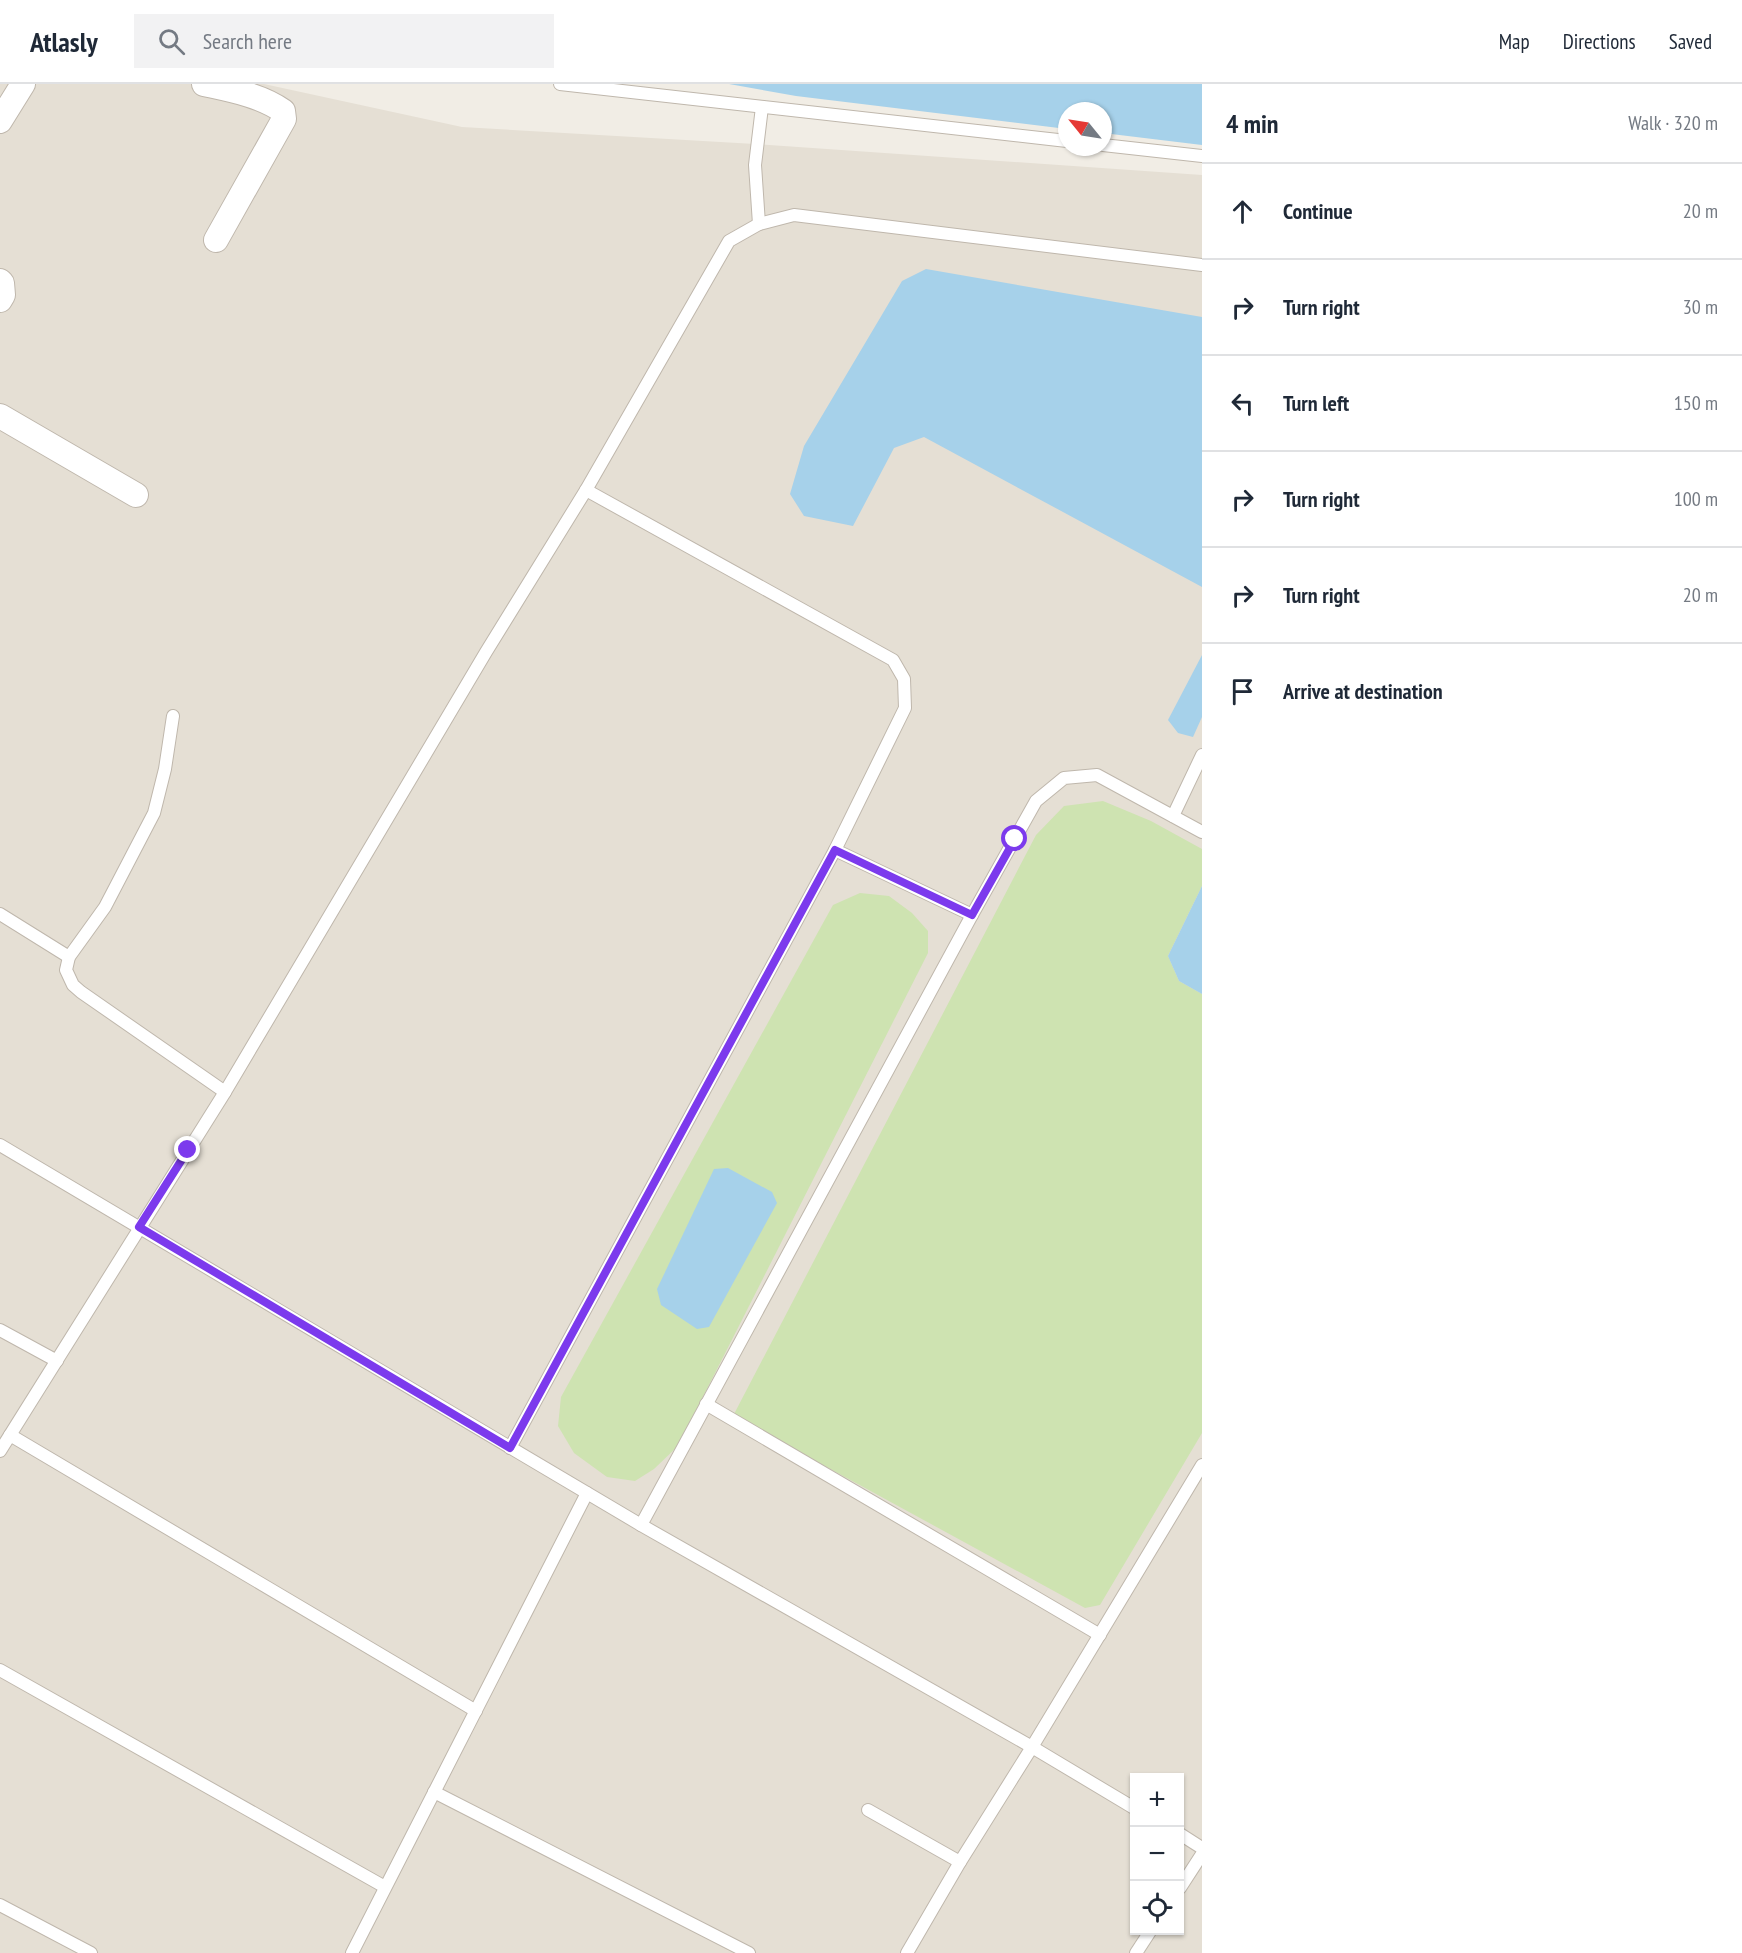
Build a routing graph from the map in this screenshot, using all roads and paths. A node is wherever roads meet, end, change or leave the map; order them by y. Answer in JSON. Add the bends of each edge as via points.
{"nodes":[{"id":1,"x":23,"y":84,"type":"edge"},
{"id":2,"x":204,"y":84,"type":"edge"},
{"id":3,"x":560,"y":84,"type":"edge"},
{"id":4,"x":762,"y":107,"type":"junction"},
{"id":5,"x":0,"y":120,"type":"edge"},
{"id":6,"x":1058,"y":140,"type":"edge"},
{"id":7,"x":1112,"y":146,"type":"edge"},
{"id":8,"x":1202,"y":156,"type":"edge"},
{"id":9,"x":759,"y":224,"type":"junction"},
{"id":10,"x":216,"y":240,"type":"dead end"},
{"id":11,"x":1202,"y":265,"type":"edge"},
{"id":12,"x":0,"y":281,"type":"edge"},
{"id":13,"x":0,"y":300,"type":"edge"},
{"id":14,"x":0,"y":416,"type":"edge"},
{"id":15,"x":586,"y":490,"type":"junction"},
{"id":16,"x":136,"y":495,"type":"dead end"},
{"id":17,"x":173,"y":716,"type":"dead end"},
{"id":18,"x":1202,"y":754,"type":"edge"},
{"id":19,"x":1173,"y":816,"type":"junction"},
{"id":20,"x":1202,"y":831,"type":"edge"},
{"id":21,"x":835,"y":850,"type":"junction"},
{"id":22,"x":0,"y":914,"type":"edge"},
{"id":23,"x":972,"y":915,"type":"junction"},
{"id":24,"x":69,"y":957,"type":"junction"},
{"id":25,"x":225,"y":1092,"type":"junction"},
{"id":26,"x":0,"y":1145,"type":"edge"},
{"id":27,"x":139,"y":1227,"type":"junction"},
{"id":28,"x":0,"y":1330,"type":"edge"},
{"id":29,"x":57,"y":1361,"type":"junction"},
{"id":30,"x":706,"y":1404,"type":"junction"},
{"id":31,"x":10,"y":1435,"type":"junction"},
{"id":32,"x":510,"y":1448,"type":"junction"},
{"id":33,"x":0,"y":1451,"type":"edge"},
{"id":34,"x":1202,"y":1465,"type":"edge"},
{"id":35,"x":587,"y":1493,"type":"junction"},
{"id":36,"x":641,"y":1525,"type":"junction"},
{"id":37,"x":1100,"y":1635,"type":"junction"},
{"id":38,"x":0,"y":1670,"type":"edge"},
{"id":39,"x":476,"y":1711,"type":"junction"},
{"id":40,"x":1032,"y":1747,"type":"junction"},
{"id":41,"x":434,"y":1792,"type":"junction"},
{"id":42,"x":1130,"y":1806,"type":"edge"},
{"id":43,"x":868,"y":1810,"type":"dead end"},
{"id":44,"x":1184,"y":1837,"type":"edge"},
{"id":45,"x":1202,"y":1848,"type":"edge"},
{"id":46,"x":1202,"y":1854,"type":"edge"},
{"id":47,"x":960,"y":1862,"type":"junction"},
{"id":48,"x":1184,"y":1881,"type":"edge"},
{"id":49,"x":386,"y":1887,"type":"junction"},
{"id":50,"x":0,"y":1905,"type":"edge"},
{"id":51,"x":1148,"y":1935,"type":"edge"},
{"id":52,"x":91,"y":1953,"type":"edge"},
{"id":53,"x":352,"y":1953,"type":"edge"},
{"id":54,"x":749,"y":1953,"type":"edge"},
{"id":55,"x":907,"y":1953,"type":"edge"},
{"id":56,"x":1136,"y":1953,"type":"edge"}],
"edges":[{"from":1,"to":5,"type":"street"},
{"from":2,"to":10,"type":"street","via":[[253,96],[284,111],[284,119]]},
{"from":3,"to":4,"type":"lane"},
{"from":4,"to":6,"type":"lane"},
{"from":4,"to":9,"type":"lane","via":[[755,165]]},
{"from":7,"to":8,"type":"lane"},
{"from":9,"to":11,"type":"lane","via":[[794,215]]},
{"from":9,"to":15,"type":"lane","via":[[729,241]]},
{"from":12,"to":13,"type":"street"},
{"from":14,"to":16,"type":"street"},
{"from":15,"to":21,"type":"lane","via":[[893,660],[904,679],[905,708]]},
{"from":15,"to":25,"type":"lane"},
{"from":17,"to":24,"type":"lane","via":[[154,813],[105,907]]},
{"from":18,"to":19,"type":"lane"},
{"from":19,"to":20,"type":"lane"},
{"from":19,"to":23,"type":"lane","via":[[1096,775],[1064,778],[1036,801]]},
{"from":21,"to":23,"type":"lane"},
{"from":21,"to":32,"type":"lane"},
{"from":22,"to":24,"type":"lane"},
{"from":23,"to":30,"type":"lane"},
{"from":24,"to":25,"type":"lane","via":[[66,970],[81,992]]},
{"from":25,"to":27,"type":"lane"},
{"from":26,"to":27,"type":"lane"},
{"from":27,"to":29,"type":"lane"},
{"from":27,"to":32,"type":"lane"},
{"from":28,"to":29,"type":"lane"},
{"from":29,"to":31,"type":"lane"},
{"from":30,"to":36,"type":"lane"},
{"from":30,"to":37,"type":"lane"},
{"from":31,"to":33,"type":"lane"},
{"from":31,"to":39,"type":"lane"},
{"from":32,"to":35,"type":"lane"},
{"from":34,"to":37,"type":"lane"},
{"from":35,"to":36,"type":"lane"},
{"from":35,"to":39,"type":"lane"},
{"from":36,"to":40,"type":"lane"},
{"from":37,"to":40,"type":"lane"},
{"from":38,"to":49,"type":"lane"},
{"from":39,"to":41,"type":"lane"},
{"from":40,"to":42,"type":"lane"},
{"from":40,"to":47,"type":"lane"},
{"from":41,"to":49,"type":"lane"},
{"from":41,"to":54,"type":"lane"},
{"from":43,"to":47,"type":"lane"},
{"from":44,"to":45,"type":"lane"},
{"from":46,"to":48,"type":"lane"},
{"from":47,"to":55,"type":"lane"},
{"from":49,"to":53,"type":"lane"},
{"from":50,"to":52,"type":"lane"},
{"from":51,"to":56,"type":"lane"}]}
